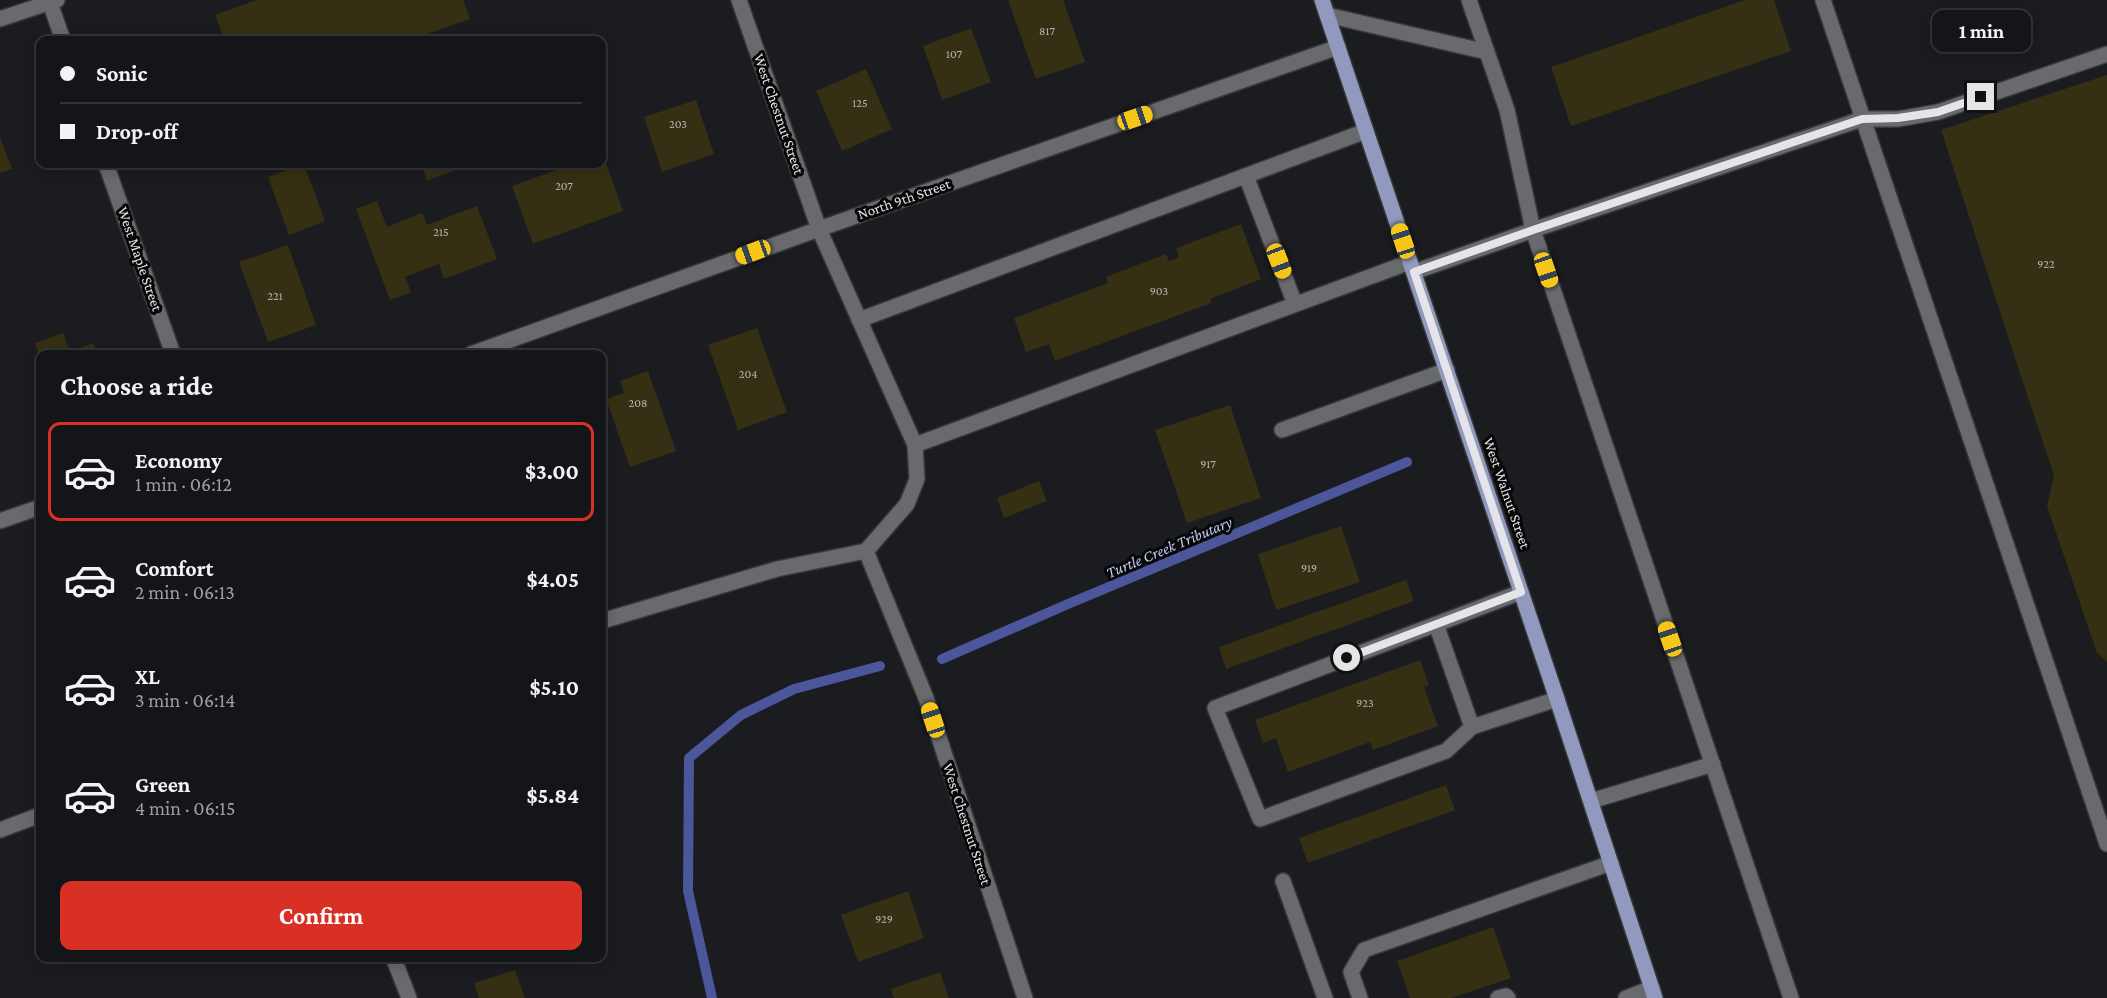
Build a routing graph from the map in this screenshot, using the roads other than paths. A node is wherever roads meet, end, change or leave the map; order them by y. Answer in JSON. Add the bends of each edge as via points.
{"nodes":[{"id":1,"x":739,"y":0,"type":"edge"},
{"id":2,"x":1469,"y":0,"type":"edge"},
{"id":3,"x":1822,"y":0,"type":"edge"},
{"id":4,"x":52,"y":1,"type":"edge"},
{"id":5,"x":1324,"y":7,"type":"edge"},
{"id":6,"x":0,"y":19,"type":"edge"},
{"id":7,"x":62,"y":36,"type":"edge"},
{"id":8,"x":1338,"y":47,"type":"junction"},
{"id":9,"x":1487,"y":52,"type":"junction"},
{"id":10,"x":2107,"y":54,"type":"edge"},
{"id":11,"x":1862,"y":119,"type":"junction"},
{"id":12,"x":1366,"y":131,"type":"junction"},
{"id":13,"x":107,"y":168,"type":"edge"},
{"id":14,"x":1246,"y":176,"type":"junction"},
{"id":15,"x":819,"y":229,"type":"junction"},
{"id":16,"x":1533,"y":230,"type":"junction"},
{"id":17,"x":1412,"y":267,"type":"junction"},
{"id":18,"x":1295,"y":304,"type":"junction"},
{"id":19,"x":860,"y":320,"type":"junction"},
{"id":20,"x":172,"y":350,"type":"edge"},
{"id":21,"x":482,"y":350,"type":"edge"},
{"id":22,"x":1447,"y":370,"type":"junction"},
{"id":23,"x":1281,"y":430,"type":"dead end"},
{"id":24,"x":915,"y":445,"type":"junction"},
{"id":25,"x":36,"y":508,"type":"edge"},
{"id":26,"x":0,"y":521,"type":"edge"},
{"id":27,"x":866,"y":551,"type":"junction"},
{"id":28,"x":1521,"y":592,"type":"junction"},
{"id":29,"x":606,"y":620,"type":"edge"},
{"id":30,"x":1436,"y":624,"type":"junction"},
{"id":31,"x":1557,"y":699,"type":"junction"},
{"id":32,"x":1472,"y":727,"type":"junction"},
{"id":33,"x":1713,"y":764,"type":"junction"},
{"id":34,"x":1591,"y":801,"type":"junction"},
{"id":35,"x":36,"y":816,"type":"edge"},
{"id":36,"x":0,"y":830,"type":"edge"},
{"id":37,"x":2107,"y":844,"type":"edge"},
{"id":38,"x":1611,"y":863,"type":"junction"},
{"id":39,"x":1284,"y":881,"type":"dead end"},
{"id":40,"x":395,"y":962,"type":"edge"},
{"id":41,"x":1654,"y":993,"type":"edge"},
{"id":42,"x":409,"y":998,"type":"edge"},
{"id":43,"x":1025,"y":998,"type":"edge"},
{"id":44,"x":1325,"y":998,"type":"edge"},
{"id":45,"x":1360,"y":998,"type":"edge"},
{"id":46,"x":1498,"y":998,"type":"edge"},
{"id":47,"x":1508,"y":998,"type":"edge"},
{"id":48,"x":1626,"y":998,"type":"edge"},
{"id":49,"x":1791,"y":998,"type":"edge"}],
"edges":[{"from":1,"to":15,"type":"street","name":"West Chestnut Street"},
{"from":2,"to":9,"type":"street"},
{"from":3,"to":11,"type":"street"},
{"from":4,"to":6,"type":"street"},
{"from":4,"to":7,"type":"street"},
{"from":5,"to":8,"type":"main road","name":"West Walnut Street"},
{"from":5,"to":9,"type":"street"},
{"from":8,"to":12,"type":"main road","name":"West Walnut Street"},
{"from":8,"to":15,"type":"street","name":"North 9th Street"},
{"from":9,"to":16,"type":"street","via":[[1507,110]]},
{"from":10,"to":11,"type":"street","via":[[1938,112]]},
{"from":11,"to":16,"type":"street"},
{"from":11,"to":37,"type":"street"},
{"from":12,"to":14,"type":"street"},
{"from":12,"to":17,"type":"main road","name":"West Walnut Street"},
{"from":13,"to":20,"type":"street","name":"West Maple Street"},
{"from":14,"to":18,"type":"street"},
{"from":14,"to":19,"type":"street"},
{"from":15,"to":19,"type":"street","name":"West Chestnut Street"},
{"from":15,"to":21,"type":"street","name":"North 9th Street"},
{"from":16,"to":17,"type":"street"},
{"from":16,"to":33,"type":"street"},
{"from":17,"to":18,"type":"street"},
{"from":17,"to":22,"type":"main road","name":"West Walnut Street"},
{"from":18,"to":24,"type":"street"},
{"from":19,"to":24,"type":"street","name":"West Chestnut Street"},
{"from":22,"to":23,"type":"street"},
{"from":22,"to":28,"type":"main road","name":"West Walnut Street"},
{"from":24,"to":27,"type":"street","via":[[917,479],[907,504]]},
{"from":25,"to":26,"type":"street"},
{"from":27,"to":29,"type":"street","via":[[777,569]]},
{"from":27,"to":43,"type":"street","name":"West Chestnut Street","via":[[926,698]]},
{"from":28,"to":30,"type":"street"},
{"from":28,"to":31,"type":"main road","name":"West Walnut Street"},
{"from":30,"to":32,"type":"street"},
{"from":30,"to":32,"type":"street","via":[[1215,708],[1260,819],[1446,751]]},
{"from":31,"to":32,"type":"street"},
{"from":31,"to":34,"type":"main road","name":"West Walnut Street"},
{"from":33,"to":34,"type":"street"},
{"from":33,"to":49,"type":"street"},
{"from":34,"to":38,"type":"main road","name":"West Walnut Street"},
{"from":35,"to":36,"type":"street"},
{"from":38,"to":41,"type":"main road","name":"West Walnut Street"},
{"from":38,"to":45,"type":"street","via":[[1364,950],[1350,972]]},
{"from":39,"to":44,"type":"street"},
{"from":40,"to":42,"type":"street"},
{"from":41,"to":48,"type":"street"},
{"from":46,"to":47,"type":"street"}]}
